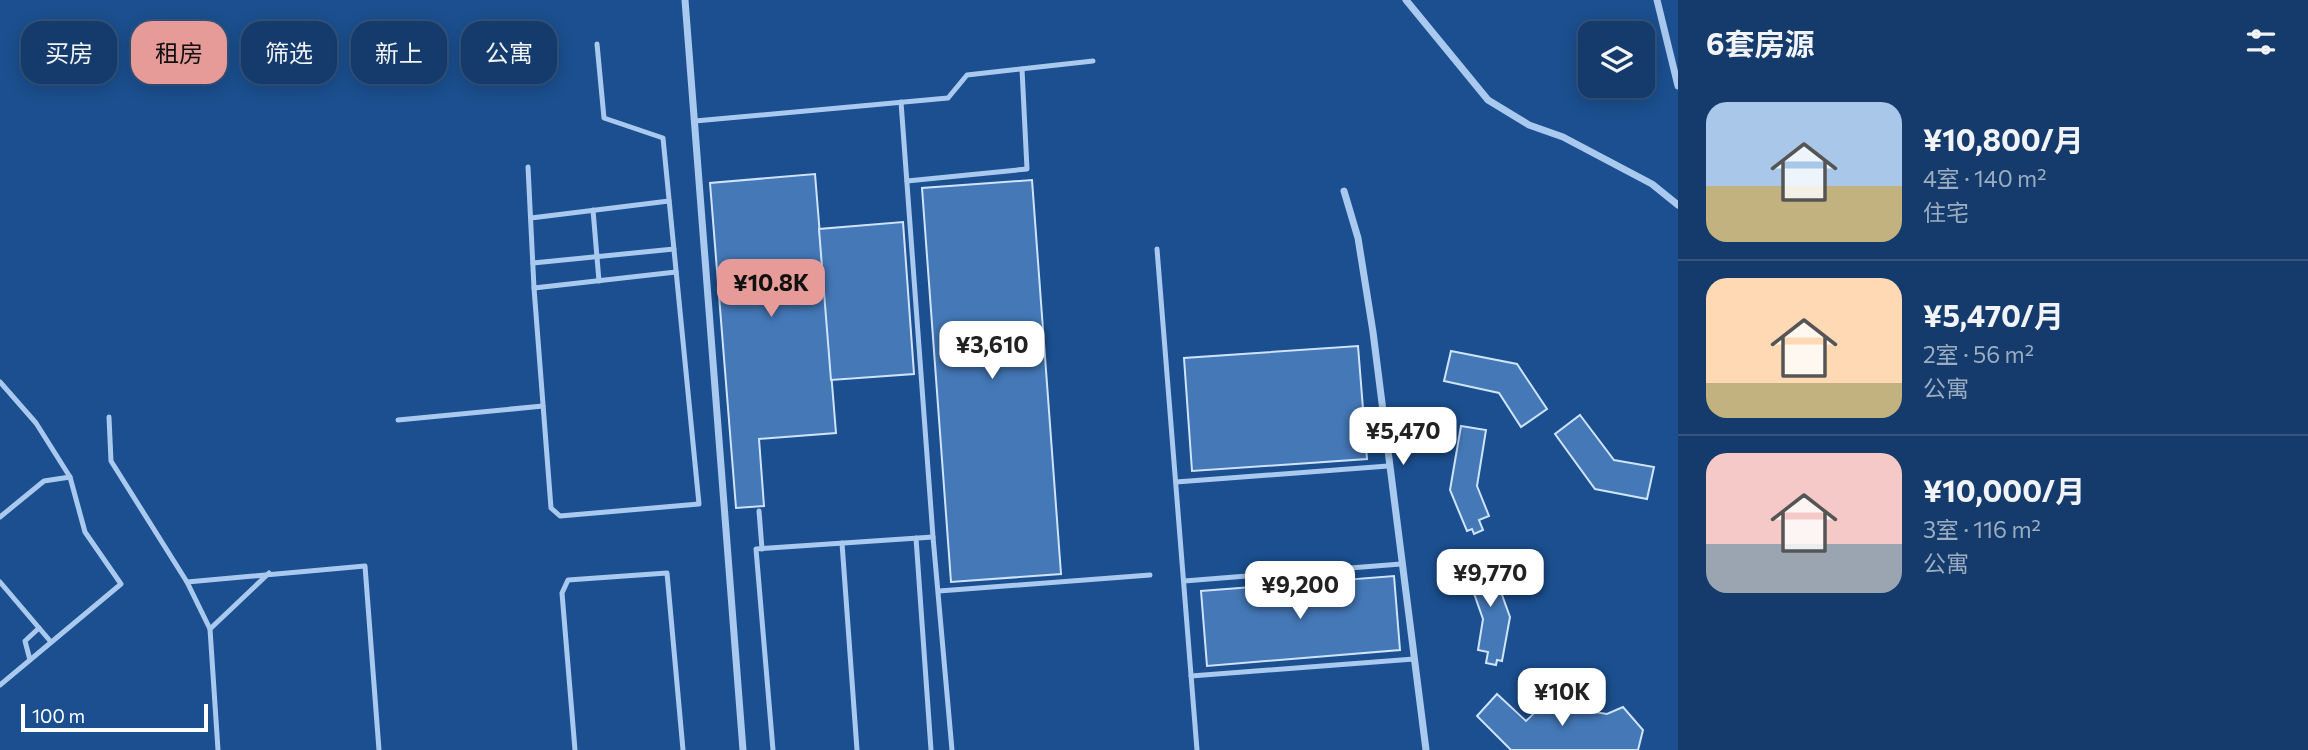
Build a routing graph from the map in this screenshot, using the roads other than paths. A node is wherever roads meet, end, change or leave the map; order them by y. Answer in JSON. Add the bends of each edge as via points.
{"nodes":[{"id":1,"x":685,"y":0,"type":"edge"},
{"id":2,"x":1406,"y":0,"type":"edge"},
{"id":3,"x":1657,"y":0,"type":"edge"},
{"id":4,"x":597,"y":44,"type":"dead end"},
{"id":5,"x":1093,"y":61,"type":"dead end"},
{"id":6,"x":1022,"y":69,"type":"junction"},
{"id":7,"x":1678,"y":86,"type":"edge"},
{"id":8,"x":901,"y":102,"type":"junction"},
{"id":9,"x":695,"y":121,"type":"junction"},
{"id":10,"x":528,"y":167,"type":"dead end"},
{"id":11,"x":907,"y":181,"type":"junction"},
{"id":12,"x":1344,"y":191,"type":"dead end"},
{"id":13,"x":669,"y":201,"type":"junction"},
{"id":14,"x":1678,"y":205,"type":"edge"},
{"id":15,"x":593,"y":211,"type":"junction"},
{"id":16,"x":531,"y":218,"type":"junction"},
{"id":17,"x":674,"y":249,"type":"junction"},
{"id":18,"x":1157,"y":249,"type":"dead end"},
{"id":19,"x":596,"y":257,"type":"junction"},
{"id":20,"x":533,"y":263,"type":"junction"},
{"id":21,"x":676,"y":272,"type":"junction"},
{"id":22,"x":598,"y":281,"type":"junction"},
{"id":23,"x":534,"y":288,"type":"junction"},
{"id":24,"x":0,"y":382,"type":"edge"},
{"id":25,"x":543,"y":406,"type":"junction"},
{"id":26,"x":109,"y":417,"type":"dead end"},
{"id":27,"x":398,"y":420,"type":"dead end"},
{"id":28,"x":1388,"y":466,"type":"junction"},
{"id":29,"x":71,"y":477,"type":"junction"},
{"id":30,"x":1176,"y":482,"type":"junction"},
{"id":31,"x":759,"y":511,"type":"dead end"},
{"id":32,"x":0,"y":517,"type":"edge"},
{"id":33,"x":933,"y":537,"type":"junction"},
{"id":34,"x":916,"y":538,"type":"junction"},
{"id":35,"x":842,"y":543,"type":"junction"},
{"id":36,"x":762,"y":549,"type":"junction"},
{"id":37,"x":1401,"y":564,"type":"junction"},
{"id":38,"x":269,"y":573,"type":"junction"},
{"id":39,"x":1150,"y":575,"type":"dead end"},
{"id":40,"x":0,"y":582,"type":"edge"},
{"id":41,"x":187,"y":582,"type":"junction"},
{"id":42,"x":1184,"y":582,"type":"junction"},
{"id":43,"x":939,"y":591,"type":"junction"},
{"id":44,"x":39,"y":628,"type":"junction"},
{"id":45,"x":210,"y":629,"type":"junction"},
{"id":46,"x":51,"y":642,"type":"junction"},
{"id":47,"x":1414,"y":659,"type":"junction"},
{"id":48,"x":30,"y":660,"type":"junction"},
{"id":49,"x":1191,"y":676,"type":"junction"},
{"id":50,"x":1,"y":682,"type":"edge"},
{"id":51,"x":218,"y":750,"type":"edge"},
{"id":52,"x":379,"y":750,"type":"edge"},
{"id":53,"x":575,"y":750,"type":"edge"},
{"id":54,"x":682,"y":750,"type":"edge"},
{"id":55,"x":743,"y":750,"type":"edge"},
{"id":56,"x":773,"y":750,"type":"edge"},
{"id":57,"x":857,"y":750,"type":"edge"},
{"id":58,"x":931,"y":750,"type":"edge"},
{"id":59,"x":953,"y":750,"type":"edge"},
{"id":60,"x":1197,"y":750,"type":"edge"},
{"id":61,"x":1426,"y":750,"type":"edge"}],
"edges":[{"from":1,"to":9,"type":"street"},
{"from":2,"to":14,"type":"street","via":[[1488,100],[1529,125],[1563,137],[1652,184]]},
{"from":3,"to":7,"type":"street"},
{"from":4,"to":13,"type":"lane","via":[[604,118],[663,138]]},
{"from":5,"to":6,"type":"lane"},
{"from":6,"to":8,"type":"lane","via":[[967,75],[948,98]]},
{"from":6,"to":11,"type":"lane","via":[[1027,169]]},
{"from":8,"to":9,"type":"lane"},
{"from":8,"to":11,"type":"lane"},
{"from":9,"to":55,"type":"street"},
{"from":10,"to":16,"type":"lane"},
{"from":11,"to":33,"type":"lane"},
{"from":12,"to":28,"type":"street","via":[[1358,238]]},
{"from":13,"to":15,"type":"lane"},
{"from":13,"to":17,"type":"lane"},
{"from":15,"to":16,"type":"lane"},
{"from":15,"to":19,"type":"lane"},
{"from":16,"to":20,"type":"lane"},
{"from":17,"to":19,"type":"lane"},
{"from":17,"to":21,"type":"lane"},
{"from":18,"to":30,"type":"lane"},
{"from":19,"to":20,"type":"lane"},
{"from":19,"to":22,"type":"lane"},
{"from":20,"to":23,"type":"lane"},
{"from":21,"to":22,"type":"lane"},
{"from":21,"to":25,"type":"lane","via":[[699,504],[560,516],[551,508]]},
{"from":22,"to":23,"type":"lane"},
{"from":23,"to":25,"type":"lane"},
{"from":24,"to":29,"type":"lane","via":[[36,423]]},
{"from":25,"to":27,"type":"lane"},
{"from":26,"to":41,"type":"lane","via":[[110,460]]},
{"from":28,"to":30,"type":"lane"},
{"from":28,"to":37,"type":"street"},
{"from":29,"to":32,"type":"lane","via":[[44,481]]},
{"from":29,"to":46,"type":"lane","via":[[85,532],[121,584]]},
{"from":30,"to":42,"type":"lane"},
{"from":31,"to":36,"type":"lane"},
{"from":33,"to":34,"type":"lane"},
{"from":33,"to":43,"type":"lane"},
{"from":34,"to":35,"type":"lane"},
{"from":34,"to":58,"type":"lane"},
{"from":35,"to":36,"type":"lane"},
{"from":35,"to":57,"type":"lane"},
{"from":36,"to":56,"type":"lane","via":[[756,549]]},
{"from":37,"to":42,"type":"lane"},
{"from":37,"to":47,"type":"street"},
{"from":38,"to":41,"type":"lane"},
{"from":38,"to":45,"type":"lane"},
{"from":38,"to":52,"type":"lane","via":[[365,566]]},
{"from":39,"to":43,"type":"lane"},
{"from":40,"to":44,"type":"lane"},
{"from":41,"to":45,"type":"lane"},
{"from":42,"to":49,"type":"lane"},
{"from":43,"to":59,"type":"lane"},
{"from":44,"to":46,"type":"lane"},
{"from":44,"to":48,"type":"lane","via":[[25,640]]},
{"from":45,"to":51,"type":"lane"},
{"from":46,"to":48,"type":"lane"},
{"from":47,"to":49,"type":"lane"},
{"from":47,"to":61,"type":"street"},
{"from":48,"to":50,"type":"lane"},
{"from":49,"to":60,"type":"lane"},
{"from":53,"to":54,"type":"lane","via":[[562,593],[568,580],[667,573]]}]}
